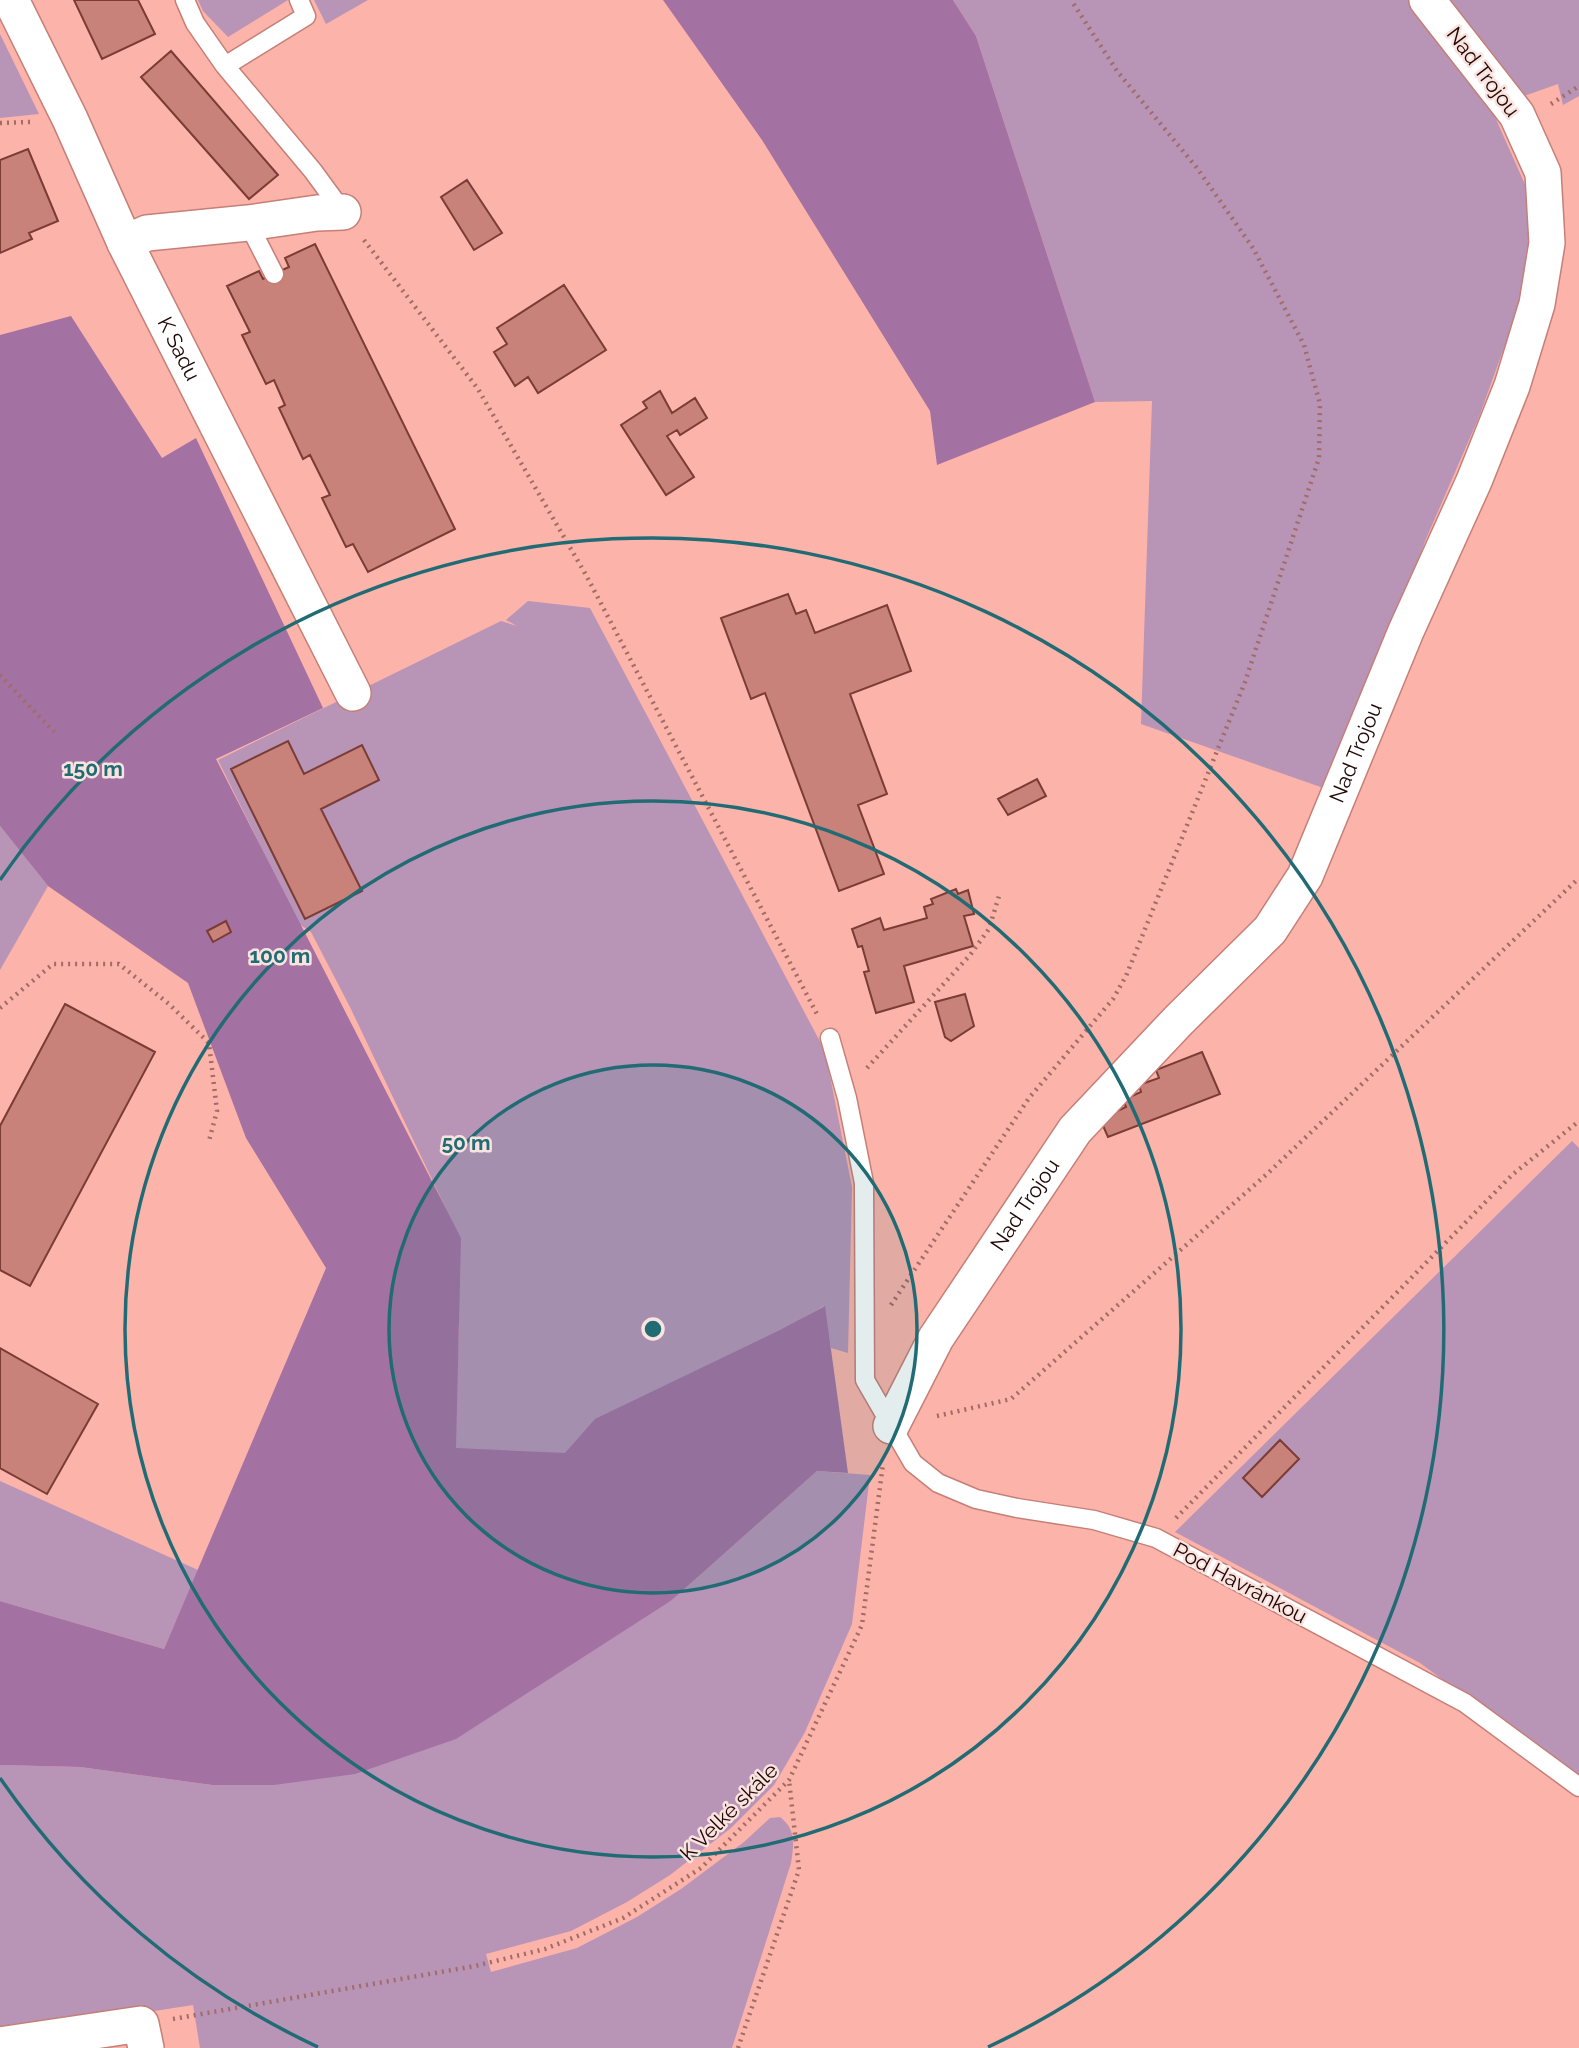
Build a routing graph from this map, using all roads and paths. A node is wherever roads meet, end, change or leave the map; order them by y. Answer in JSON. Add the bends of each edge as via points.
{"nodes":[{"id":1,"x":11,"y":0,"type":"edge"},
{"id":2,"x":185,"y":0,"type":"edge"},
{"id":3,"x":299,"y":0,"type":"edge"},
{"id":4,"x":1072,"y":0,"type":"edge"},
{"id":5,"x":1427,"y":0,"type":"edge"},
{"id":6,"x":225,"y":66,"type":"junction"},
{"id":7,"x":344,"y":212,"type":"junction"},
{"id":8,"x":248,"y":223,"type":"junction"},
{"id":9,"x":125,"y":243,"type":"junction"},
{"id":10,"x":274,"y":274,"type":"dead end"},
{"id":11,"x":0,"y":675,"type":"edge"},
{"id":12,"x":353,"y":693,"type":"dead end"},
{"id":13,"x":54,"y":732,"type":"dead end"},
{"id":14,"x":1579,"y":878,"type":"edge"},
{"id":15,"x":999,"y":896,"type":"dead end"},
{"id":16,"x":0,"y":1008,"type":"edge"},
{"id":17,"x":830,"y":1038,"type":"joint"},
{"id":18,"x":847,"y":1098,"type":"junction"},
{"id":19,"x":1579,"y":1121,"type":"edge"},
{"id":20,"x":209,"y":1141,"type":"dead end"},
{"id":21,"x":865,"y":1344,"type":"junction"},
{"id":22,"x":891,"y":1426,"type":"junction"},
{"id":23,"x":1156,"y":1538,"type":"junction"},
{"id":24,"x":789,"y":1780,"type":"junction"},
{"id":25,"x":1579,"y":1787,"type":"edge"},
{"id":26,"x":144,"y":2036,"type":"edge"},
{"id":27,"x":0,"y":2045,"type":"edge"},
{"id":28,"x":738,"y":2048,"type":"edge"}],
"edges":[{"from":1,"to":9,"type":"street","name":"K Sadu"},
{"from":2,"to":6,"type":"lane"},
{"from":3,"to":6,"type":"lane","via":[[306,16]]},
{"from":4,"to":21,"type":"path","via":[[1117,71],[1197,168],[1259,260],[1304,345],[1320,404],[1319,458],[1245,682],[1126,976],[1113,999],[1029,1098]]},
{"from":5,"to":22,"type":"street","name":"Nad Trojou","via":[[1517,114],[1544,173],[1547,243],[1537,304],[1512,386],[1304,876],[1270,930],[1076,1130],[936,1338]]},
{"from":6,"to":7,"type":"lane"},
{"from":7,"to":8,"type":"street"},
{"from":7,"to":17,"type":"path","via":[[478,389],[586,575]]},
{"from":8,"to":9,"type":"street","via":[[146,233]]},
{"from":8,"to":10,"type":"lane"},
{"from":9,"to":12,"type":"street","name":"K Sadu"},
{"from":11,"to":13,"type":"path"},
{"from":14,"to":22,"type":"path","via":[[1267,1174],[1011,1399]]},
{"from":15,"to":18,"type":"path","via":[[989,929],[863,1073]]},
{"from":16,"to":20,"type":"path","via":[[53,964],[119,964],[209,1043],[217,1111]]},
{"from":17,"to":18,"type":"lane","name":"Pod Havránkou"},
{"from":18,"to":21,"type":"lane","name":"Pod Havránkou","via":[[864,1182]]},
{"from":19,"to":23,"type":"path","via":[[1512,1175]]},
{"from":21,"to":22,"type":"lane","name":"Pod Havránkou","via":[[865,1380]]},
{"from":22,"to":23,"type":"lane","name":"Pod Havránkou","via":[[913,1463],[938,1483],[976,1499],[1094,1520]]},
{"from":22,"to":24,"type":"path","name":"K Velké skále","via":[[862,1625]]},
{"from":23,"to":25,"type":"lane","name":"Pod Havránkou","via":[[1465,1703]]},
{"from":24,"to":26,"type":"path","name":"K Velké skále","via":[[701,1868],[623,1918],[545,1950]]},
{"from":24,"to":28,"type":"path","via":[[799,1870]]},
{"from":26,"to":27,"type":"street"}]}
